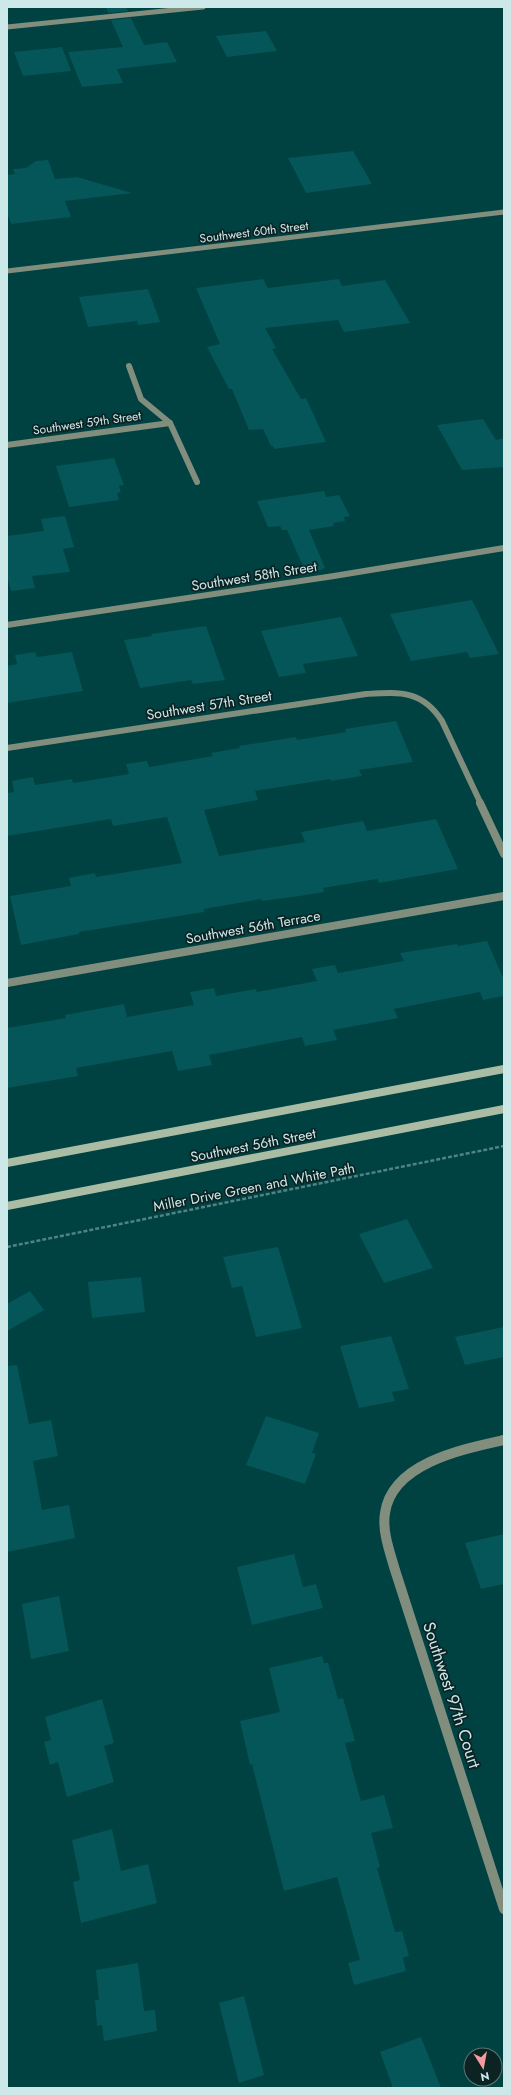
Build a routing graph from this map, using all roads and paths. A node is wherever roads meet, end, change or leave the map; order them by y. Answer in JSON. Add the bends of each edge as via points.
{"nodes":[{"id":1,"x":203,"y":7,"type":"edge"},
{"id":2,"x":7,"y":27,"type":"edge"},
{"id":3,"x":504,"y":212,"type":"edge"},
{"id":4,"x":7,"y":271,"type":"edge"},
{"id":5,"x":129,"y":366,"type":"dead end"},
{"id":6,"x":170,"y":423,"type":"junction"},
{"id":7,"x":7,"y":445,"type":"edge"},
{"id":8,"x":197,"y":482,"type":"dead end"},
{"id":9,"x":504,"y":548,"type":"edge"},
{"id":10,"x":7,"y":625,"type":"edge"},
{"id":11,"x":7,"y":748,"type":"edge"},
{"id":12,"x":504,"y":854,"type":"edge"},
{"id":13,"x":504,"y":896,"type":"edge"},
{"id":14,"x":7,"y":984,"type":"edge"},
{"id":15,"x":504,"y":1069,"type":"edge"},
{"id":16,"x":504,"y":1110,"type":"edge"},
{"id":17,"x":504,"y":1146,"type":"edge"},
{"id":18,"x":7,"y":1163,"type":"edge"},
{"id":19,"x":7,"y":1206,"type":"edge"},
{"id":20,"x":7,"y":1247,"type":"edge"},
{"id":21,"x":504,"y":1440,"type":"edge"},
{"id":22,"x":504,"y":1909,"type":"edge"}],
"edges":[{"from":1,"to":2,"type":"street"},
{"from":3,"to":4,"type":"street","name":"Southwest 60th Street"},
{"from":5,"to":6,"type":"street","via":[[141,399]]},
{"from":6,"to":7,"type":"street","name":"Southwest 59th Street"},
{"from":6,"to":8,"type":"street"},
{"from":9,"to":10,"type":"street","name":"Southwest 58th Street"},
{"from":11,"to":12,"type":"street","name":"Southwest 57th Street","via":[[366,694],[401,694],[428,703],[442,720]]},
{"from":13,"to":14,"type":"street","name":"Southwest 56th Terrace"},
{"from":15,"to":18,"type":"main road","name":"Southwest 56th Street"},
{"from":16,"to":19,"type":"main road","name":"Southwest 56th Street"},
{"from":17,"to":20,"type":"path","name":"Miller Drive Green and White Path"},
{"from":21,"to":22,"type":"street","name":"Southwest 97th Court","via":[[442,1456],[416,1469],[394,1489],[385,1511],[386,1538]]}]}
